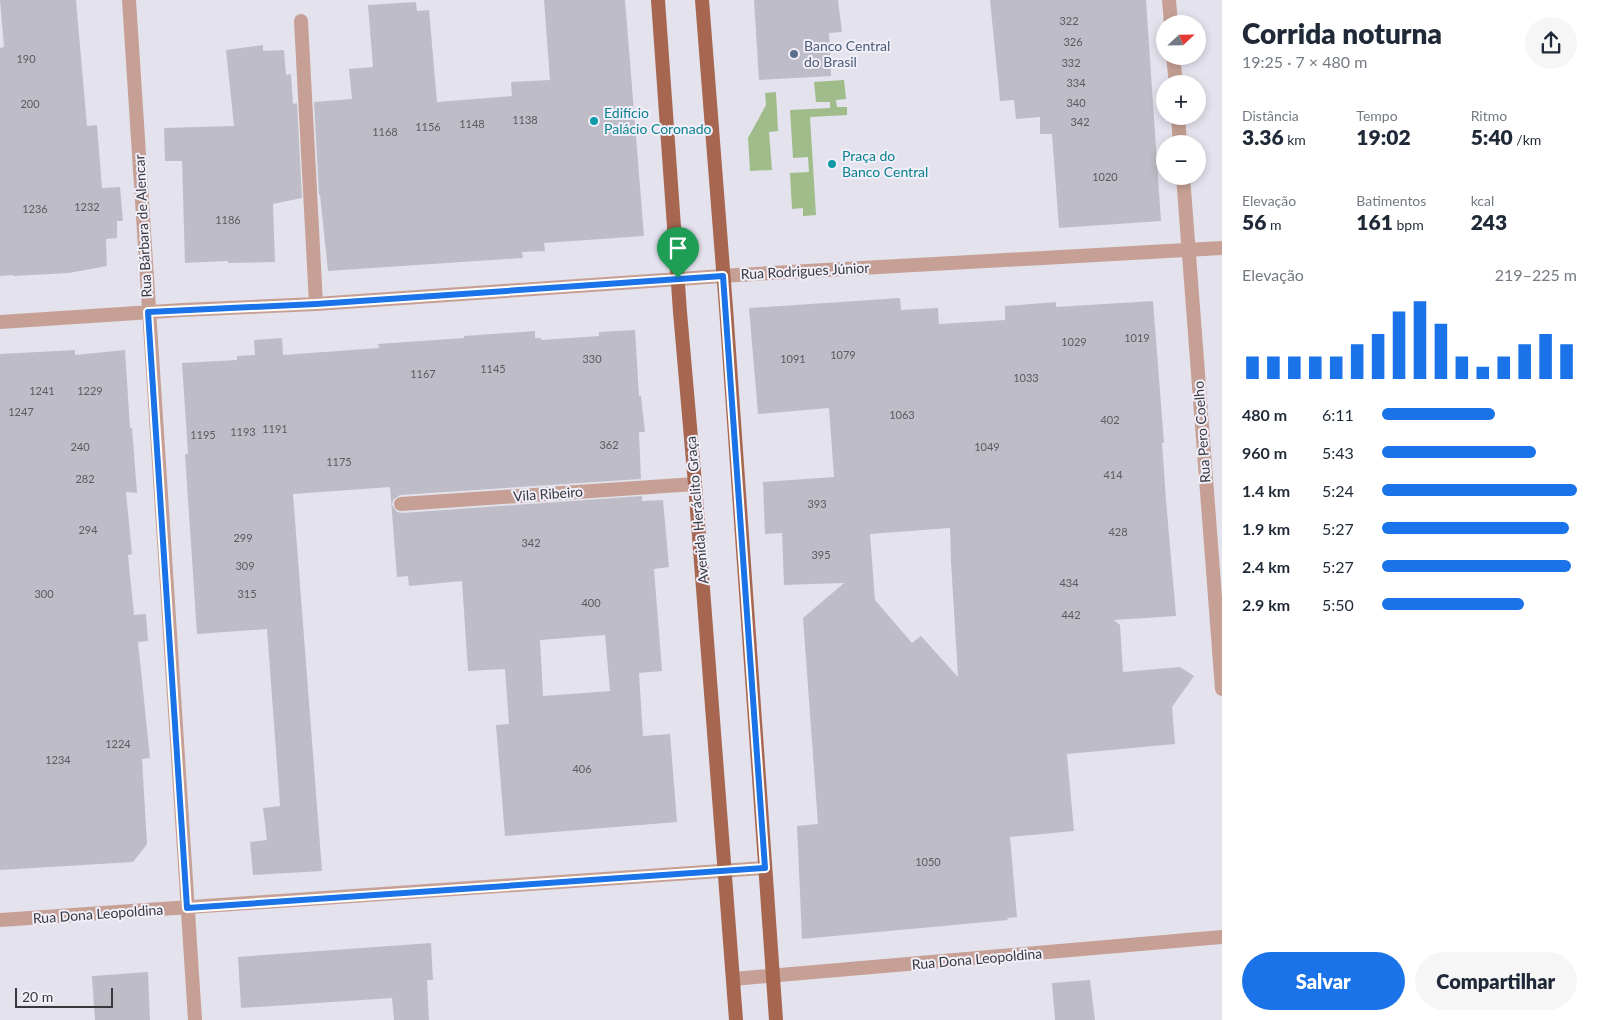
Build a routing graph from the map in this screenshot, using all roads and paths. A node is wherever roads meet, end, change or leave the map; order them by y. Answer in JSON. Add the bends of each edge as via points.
{"nodes":[{"id":1,"x":129,"y":0,"type":"edge"},
{"id":2,"x":658,"y":0,"type":"edge"},
{"id":3,"x":702,"y":0,"type":"edge"},
{"id":4,"x":1169,"y":0,"type":"edge"},
{"id":5,"x":1170,"y":15,"type":"edge"},
{"id":6,"x":301,"y":21,"type":"dead end"},
{"id":7,"x":1183,"y":185,"type":"edge"},
{"id":8,"x":1222,"y":248,"type":"edge"},
{"id":9,"x":1187,"y":250,"type":"junction"},
{"id":10,"x":723,"y":276,"type":"junction"},
{"id":11,"x":678,"y":278,"type":"junction"},
{"id":12,"x":316,"y":304,"type":"junction"},
{"id":13,"x":148,"y":312,"type":"junction"},
{"id":14,"x":0,"y":322,"type":"edge"},
{"id":15,"x":695,"y":484,"type":"junction"},
{"id":16,"x":401,"y":504,"type":"dead end"},
{"id":17,"x":1222,"y":688,"type":"edge"},
{"id":18,"x":765,"y":868,"type":"junction"},
{"id":19,"x":725,"y":870,"type":"junction"},
{"id":20,"x":187,"y":908,"type":"junction"},
{"id":21,"x":0,"y":920,"type":"edge"},
{"id":22,"x":1222,"y":937,"type":"edge"},
{"id":23,"x":773,"y":976,"type":"junction"},
{"id":24,"x":733,"y":979,"type":"junction"},
{"id":25,"x":195,"y":1020,"type":"edge"},
{"id":26,"x":736,"y":1020,"type":"edge"},
{"id":27,"x":776,"y":1020,"type":"edge"}],
"edges":[{"from":1,"to":13,"type":"street","name":"Rua Bárbara de Alencar"},
{"from":2,"to":11,"type":"main road","name":"Avenida Heráclito Graça"},
{"from":3,"to":10,"type":"main road"},
{"from":4,"to":5,"type":"street"},
{"from":6,"to":12,"type":"street"},
{"from":7,"to":9,"type":"street","name":"Rua Pero Coelho"},
{"from":8,"to":9,"type":"street","name":"Rua Rodrigues Júnior"},
{"from":9,"to":10,"type":"street","name":"Rua Rodrigues Júnior"},
{"from":9,"to":17,"type":"street","name":"Rua Pero Coelho"},
{"from":10,"to":11,"type":"street","name":"Rua Rodrigues Júnior"},
{"from":10,"to":18,"type":"main road"},
{"from":11,"to":12,"type":"street","name":"Rua Rodrigues Júnior"},
{"from":11,"to":15,"type":"main road","name":"Avenida Heráclito Graça"},
{"from":12,"to":13,"type":"street","name":"Rua Rodrigues Júnior"},
{"from":13,"to":14,"type":"street","name":"Rua Rodrigues Júnior"},
{"from":13,"to":20,"type":"street","name":"Rua Bárbara de Alencar"},
{"from":15,"to":16,"type":"street","name":"Vila Ribeiro"},
{"from":15,"to":19,"type":"main road","name":"Avenida Heráclito Graça"},
{"from":18,"to":19,"type":"street","name":"Rua Dona Leopoldina"},
{"from":18,"to":23,"type":"main road"},
{"from":19,"to":20,"type":"street","name":"Rua Dona Leopoldina"},
{"from":19,"to":24,"type":"main road","name":"Avenida Heráclito Graça"},
{"from":20,"to":21,"type":"street","name":"Rua Dona Leopoldina"},
{"from":20,"to":25,"type":"street","name":"Rua Bárbara de Alencar"},
{"from":22,"to":23,"type":"street","name":"Rua Dona Leopoldina"},
{"from":23,"to":24,"type":"street","name":"Rua Dona Leopoldina"},
{"from":23,"to":27,"type":"main road"},
{"from":24,"to":26,"type":"main road","name":"Avenida Heráclito Graça"}]}
